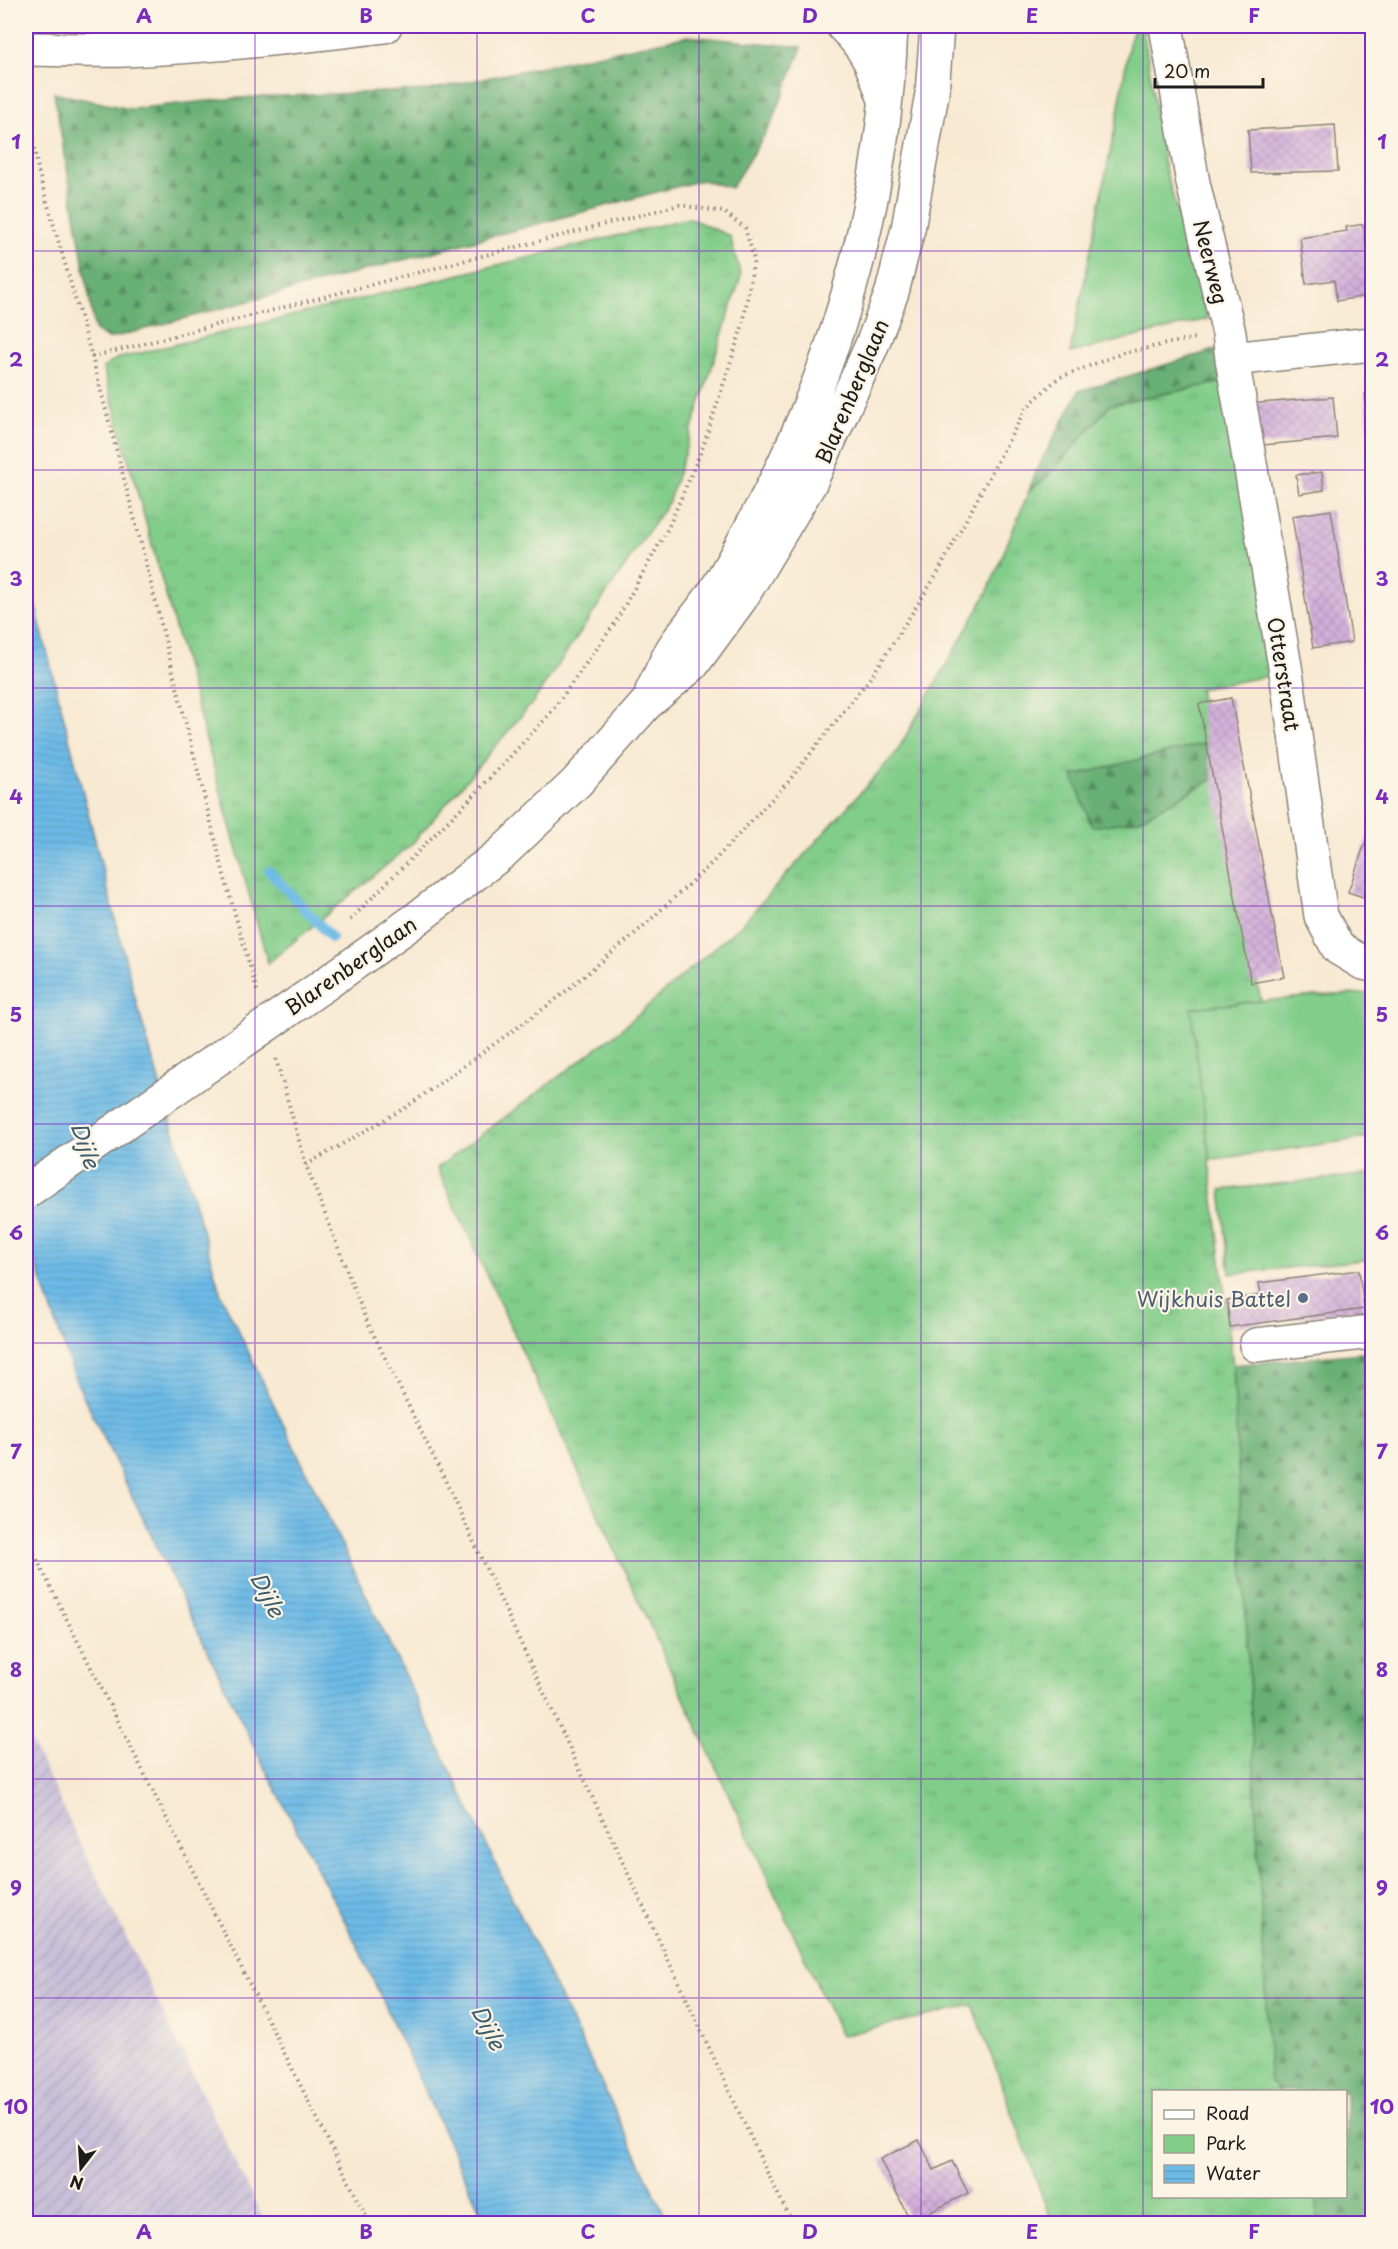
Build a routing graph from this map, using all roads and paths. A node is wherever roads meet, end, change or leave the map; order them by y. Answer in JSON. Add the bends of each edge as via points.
{"nodes":[{"id":1,"x":385,"y":26,"type":"edge"},
{"id":2,"x":843,"y":26,"type":"edge"},
{"id":3,"x":891,"y":26,"type":"edge"},
{"id":4,"x":937,"y":26,"type":"edge"},
{"id":5,"x":1166,"y":26,"type":"edge"},
{"id":6,"x":26,"y":49,"type":"edge"},
{"id":7,"x":886,"y":101,"type":"junction"},
{"id":8,"x":26,"y":107,"type":"edge"},
{"id":9,"x":1372,"y":344,"type":"edge"},
{"id":10,"x":1231,"y":346,"type":"junction"},
{"id":11,"x":92,"y":357,"type":"junction"},
{"id":12,"x":646,"y":704,"type":"junction"},
{"id":13,"x":348,"y":922,"type":"dead end"},
{"id":14,"x":1372,"y":965,"type":"edge"},
{"id":15,"x":259,"y":998,"type":"dead end"},
{"id":16,"x":275,"y":1054,"type":"dead end"},
{"id":17,"x":306,"y":1165,"type":"junction"},
{"id":18,"x":26,"y":1192,"type":"edge"},
{"id":19,"x":1372,"y":1332,"type":"edge"},
{"id":20,"x":1256,"y":1345,"type":"dead end"},
{"id":21,"x":26,"y":1538,"type":"edge"},
{"id":22,"x":370,"y":2223,"type":"edge"},
{"id":23,"x":793,"y":2223,"type":"edge"}],
"edges":[{"from":1,"to":6,"type":"street","via":[[124,50]]},
{"from":2,"to":7,"type":"street","via":[[860,42]]},
{"from":3,"to":7,"type":"street","name":"Blarenberglaan"},
{"from":4,"to":12,"type":"street","name":"Blarenberglaan","via":[[932,94],[908,229],[892,292],[872,345],[810,483],[741,598],[692,665]]},
{"from":5,"to":10,"type":"street","name":"Neerweg","via":[[1193,183]]},
{"from":7,"to":12,"type":"street","name":"Blarenberglaan","via":[[855,274],[816,390],[769,495],[722,581],[672,651]]},
{"from":8,"to":11,"type":"path","via":[[39,174]]},
{"from":9,"to":10,"type":"street"},
{"from":10,"to":14,"type":"street","name":"Otterstraat","via":[[1286,672],[1321,916],[1338,948]]},
{"from":10,"to":17,"type":"path","via":[[1123,353],[1058,378],[1026,408],[937,574],[874,673],[788,782],[713,862],[554,1001],[405,1108]]},
{"from":11,"to":13,"type":"path","via":[[679,205],[724,212],[745,228],[754,260],[743,324],[703,447],[668,528],[615,623],[549,715]]},
{"from":11,"to":15,"type":"path"},
{"from":12,"to":18,"type":"street","name":"Blarenberglaan","bridge":true,"via":[[576,783],[502,852],[411,923]]},
{"from":16,"to":17,"type":"path"},
{"from":17,"to":23,"type":"path","via":[[365,1317]]},
{"from":19,"to":20,"type":"street"},
{"from":21,"to":22,"type":"path"}]}
